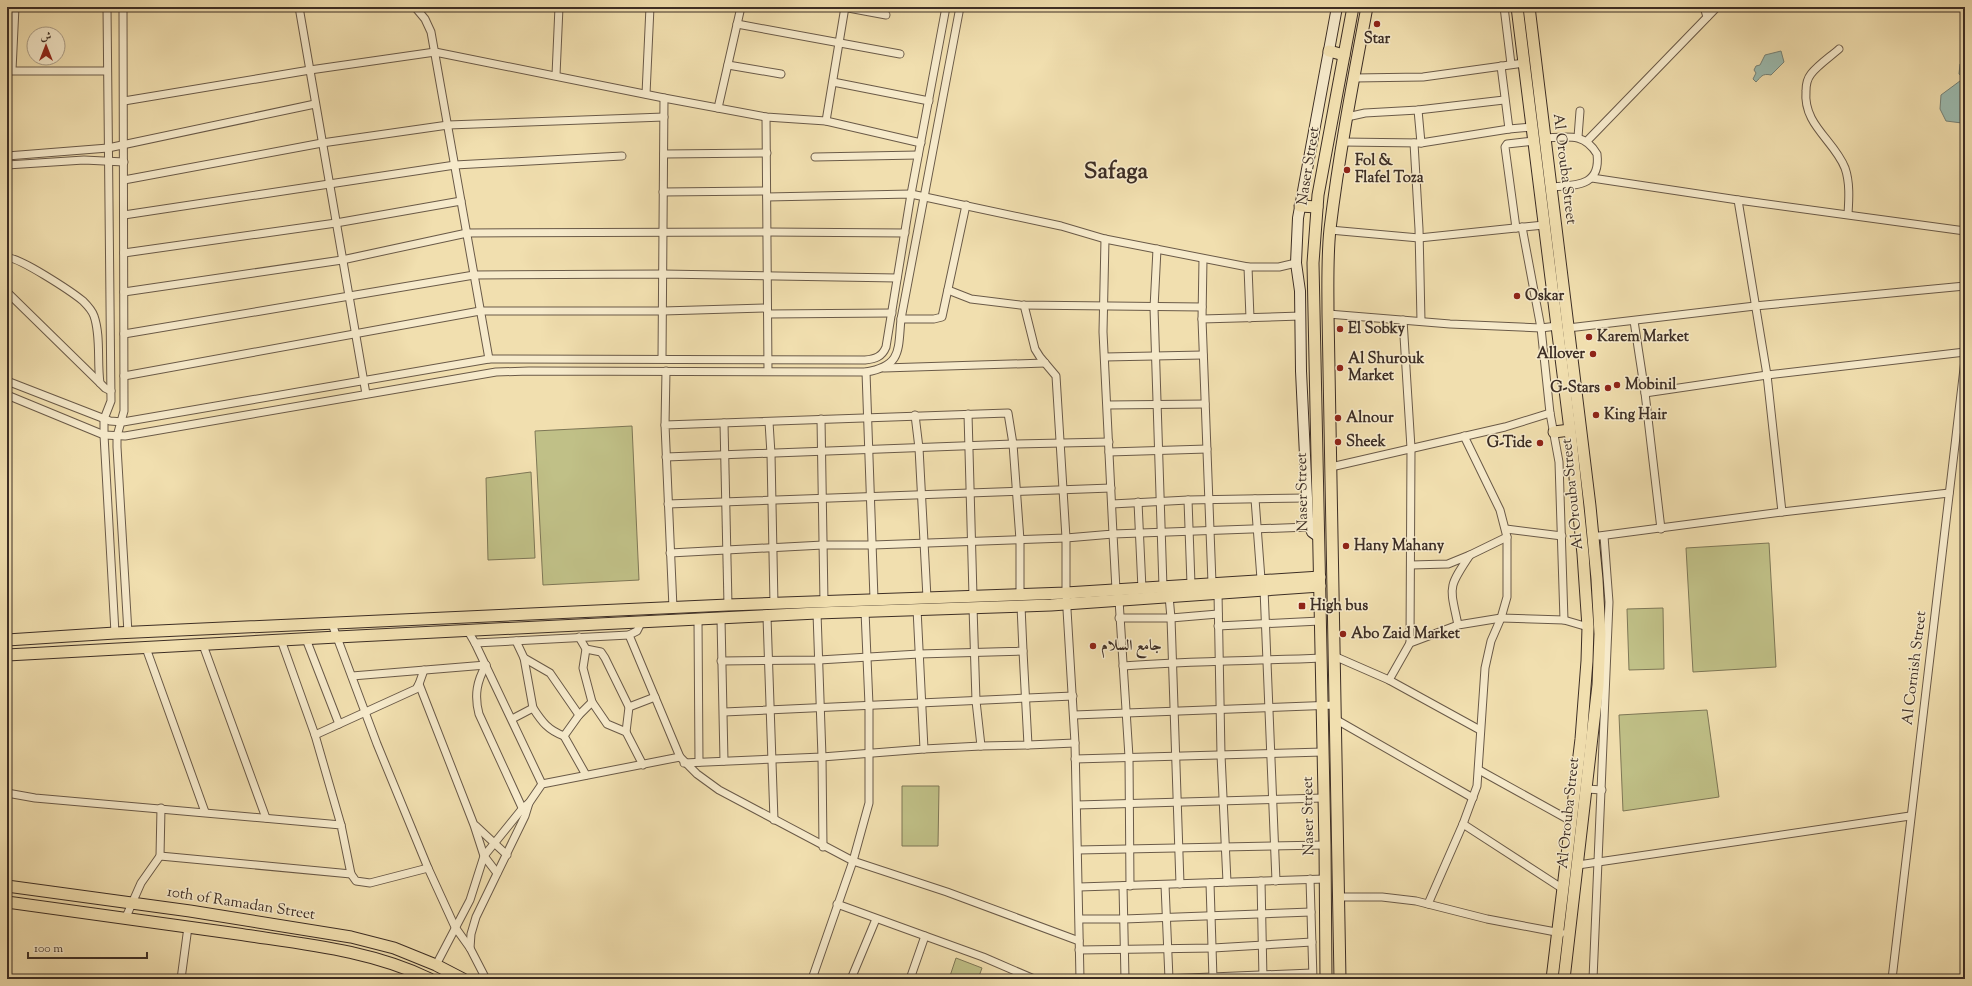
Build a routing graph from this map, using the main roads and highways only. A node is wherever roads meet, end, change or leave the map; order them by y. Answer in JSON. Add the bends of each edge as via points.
{"nodes":[{"id":1,"x":1353,"y":7,"type":"edge"},
{"id":2,"x":1367,"y":7,"type":"edge"},
{"id":3,"x":1517,"y":7,"type":"edge"},
{"id":4,"x":1529,"y":7,"type":"edge"},
{"id":5,"x":1329,"y":52,"type":"road end"},
{"id":6,"x":1344,"y":55,"type":"junction"},
{"id":7,"x":1539,"y":140,"type":"junction"},
{"id":8,"x":1300,"y":206,"type":"road end"},
{"id":9,"x":1317,"y":207,"type":"junction"},
{"id":10,"x":1315,"y":374,"type":"junction"},
{"id":11,"x":1329,"y":374,"type":"junction"},
{"id":12,"x":1316,"y":387,"type":"junction"},
{"id":13,"x":1329,"y":387,"type":"junction"},
{"id":14,"x":1570,"y":430,"type":"junction"},
{"id":15,"x":1554,"y":432,"type":"road end"},
{"id":16,"x":1590,"y":506,"type":"junction"},
{"id":17,"x":1578,"y":507,"type":"junction"},
{"id":18,"x":1320,"y":582,"type":"junction"},
{"id":19,"x":1215,"y":588,"type":"junction"},
{"id":20,"x":1166,"y":592,"type":"junction"},
{"id":21,"x":1117,"y":595,"type":"junction"},
{"id":22,"x":1066,"y":598,"type":"junction"},
{"id":23,"x":1320,"y":636,"type":"junction"},
{"id":24,"x":1334,"y":636,"type":"junction"},
{"id":25,"x":7,"y":640,"type":"edge"},
{"id":26,"x":7,"y":655,"type":"edge"},
{"id":27,"x":1323,"y":786,"type":"junction"},
{"id":28,"x":1336,"y":786,"type":"junction"},
{"id":29,"x":1576,"y":814,"type":"junction"},
{"id":30,"x":7,"y":886,"type":"edge"},
{"id":31,"x":7,"y":902,"type":"edge"},
{"id":32,"x":430,"y":979,"type":"edge"},
{"id":33,"x":463,"y":979,"type":"edge"},
{"id":34,"x":1326,"y":979,"type":"edge"},
{"id":35,"x":1340,"y":979,"type":"edge"},
{"id":36,"x":1552,"y":979,"type":"edge"},
{"id":37,"x":1564,"y":979,"type":"edge"}],
"edges":[{"from":1,"to":6,"type":"main road","name":"Naser Street"},
{"from":2,"to":11,"type":"main road","name":"Naser Street","via":[[1342,142],[1330,230]]},
{"from":3,"to":7,"type":"main road","name":"Al Orouba Street","via":[[1532,127]]},
{"from":4,"to":7,"type":"main road","name":"Al Orouba Street"},
{"from":5,"to":6,"type":"main road"},
{"from":6,"to":9,"type":"main road","name":"Naser Street"},
{"from":7,"to":14,"type":"main road","name":"Al Orouba Street","via":[[1544,224]]},
{"from":7,"to":16,"type":"main road","name":"Al Orouba Street","via":[[1550,187]]},
{"from":8,"to":9,"type":"main road"},
{"from":9,"to":10,"type":"main road","name":"Naser Street","via":[[1313,263]]},
{"from":10,"to":11,"type":"main road"},
{"from":10,"to":12,"type":"main road","name":"Naser Street"},
{"from":11,"to":13,"type":"main road","name":"Naser Street"},
{"from":12,"to":13,"type":"main road"},
{"from":12,"to":18,"type":"main road","name":"Naser Street"},
{"from":13,"to":24,"type":"main road","name":"Naser Street"},
{"from":14,"to":15,"type":"main road"},
{"from":14,"to":17,"type":"main road","name":"Al Orouba Street"},
{"from":16,"to":17,"type":"main road"},
{"from":16,"to":29,"type":"main road","name":"Al Orouba Street","via":[[1598,536],[1598,685],[1587,789]]},
{"from":17,"to":29,"type":"main road","name":"Al Orouba Street","via":[[1588,627]]},
{"from":18,"to":19,"type":"main road"},
{"from":18,"to":23,"type":"main road","name":"Naser Street"},
{"from":19,"to":20,"type":"main road"},
{"from":19,"to":20,"type":"main road","via":[[1191,584]]},
{"from":20,"to":21,"type":"main road"},
{"from":20,"to":21,"type":"main road","via":[[1142,589]]},
{"from":21,"to":22,"type":"main road"},
{"from":22,"to":25,"type":"main road","via":[[1020,594],[874,599]]},
{"from":22,"to":26,"type":"main road","via":[[1021,606],[817,613]]},
{"from":23,"to":24,"type":"main road"},
{"from":23,"to":27,"type":"main road","name":"Naser Street"},
{"from":24,"to":28,"type":"main road","name":"Naser Street"},
{"from":27,"to":28,"type":"main road"},
{"from":27,"to":34,"type":"main road","name":"Naser Street"},
{"from":28,"to":35,"type":"main road","name":"Naser Street"},
{"from":29,"to":36,"type":"main road","name":"Al Orouba Street","via":[[1563,889]]},
{"from":29,"to":37,"type":"main road","name":"Al Orouba Street","via":[[1578,865]]},
{"from":30,"to":33,"type":"main road","name":"10th of Ramadan Street","via":[[351,937],[394,948]]},
{"from":31,"to":32,"type":"main road","name":"10th of Ramadan Street","via":[[126,917],[333,949],[387,962]]}]}
